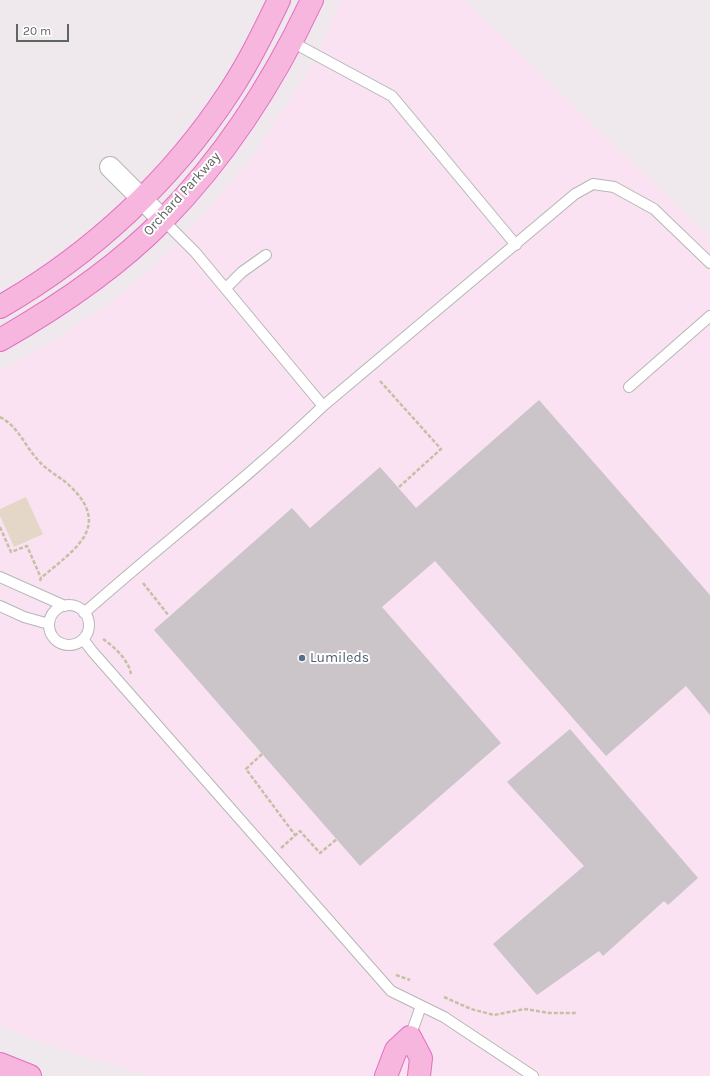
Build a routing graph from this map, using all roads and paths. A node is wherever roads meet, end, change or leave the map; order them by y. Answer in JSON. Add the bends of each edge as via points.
{"nodes":[{"id":1,"x":279,"y":0,"type":"edge"},
{"id":2,"x":312,"y":0,"type":"edge"},
{"id":3,"x":292,"y":42,"type":"junction"},
{"id":4,"x":110,"y":167,"type":"dead end"},
{"id":5,"x":142,"y":199,"type":"junction"},
{"id":6,"x":163,"y":220,"type":"junction"},
{"id":7,"x":516,"y":246,"type":"junction"},
{"id":8,"x":266,"y":255,"type":"dead end"},
{"id":9,"x":710,"y":263,"type":"edge"},
{"id":10,"x":226,"y":288,"type":"junction"},
{"id":11,"x":0,"y":307,"type":"edge"},
{"id":12,"x":710,"y":316,"type":"edge"},
{"id":13,"x":0,"y":340,"type":"edge"},
{"id":14,"x":380,"y":381,"type":"dead end"},
{"id":15,"x":629,"y":387,"type":"dead end"},
{"id":16,"x":323,"y":406,"type":"junction"},
{"id":17,"x":0,"y":417,"type":"edge"},
{"id":18,"x":398,"y":488,"type":"dead end"},
{"id":19,"x":0,"y":527,"type":"edge"},
{"id":20,"x":0,"y":577,"type":"edge"},
{"id":21,"x":143,"y":583,"type":"dead end"},
{"id":22,"x":0,"y":606,"type":"edge"},
{"id":23,"x":65,"y":606,"type":"junction"},
{"id":24,"x":84,"y":613,"type":"junction"},
{"id":25,"x":169,"y":616,"type":"dead end"},
{"id":26,"x":49,"y":624,"type":"junction"},
{"id":27,"x":83,"y":638,"type":"junction"},
{"id":28,"x":262,"y":754,"type":"dead end"},
{"id":29,"x":295,"y":835,"type":"junction"},
{"id":30,"x":337,"y":839,"type":"dead end"},
{"id":31,"x":281,"y":849,"type":"dead end"},
{"id":32,"x":444,"y":997,"type":"dead end"},
{"id":33,"x":421,"y":1006,"type":"junction"},
{"id":34,"x":576,"y":1013,"type":"dead end"},
{"id":35,"x":410,"y":1037,"type":"junction"},
{"id":36,"x":0,"y":1064,"type":"edge"},
{"id":37,"x":30,"y":1076,"type":"edge"},
{"id":38,"x":386,"y":1076,"type":"edge"},
{"id":39,"x":419,"y":1076,"type":"edge"},
{"id":40,"x":533,"y":1076,"type":"edge"}],
"edges":[{"from":1,"to":5,"type":"main road","name":"Orchard Parkway","via":[[227,96],[191,144]]},
{"from":2,"to":3,"type":"main road","name":"Orchard Parkway"},
{"from":3,"to":6,"type":"main road","name":"Orchard Parkway","via":[[252,110],[212,163]]},
{"from":3,"to":7,"type":"lane","via":[[392,96]]},
{"from":4,"to":5,"type":"street"},
{"from":5,"to":6,"type":"street"},
{"from":5,"to":11,"type":"main road","name":"Orchard Parkway","via":[[100,238],[56,272]]},
{"from":6,"to":10,"type":"lane"},
{"from":6,"to":13,"type":"main road","name":"Orchard Parkway","via":[[120,259],[71,296]]},
{"from":7,"to":9,"type":"lane","via":[[575,194],[593,184],[614,187],[654,209]]},
{"from":7,"to":16,"type":"lane"},
{"from":8,"to":10,"type":"lane","via":[[242,272]]},
{"from":10,"to":16,"type":"lane","via":[[257,329]]},
{"from":12,"to":15,"type":"lane"},
{"from":14,"to":18,"type":"path","via":[[441,450]]},
{"from":16,"to":24,"type":"lane","via":[[290,438]]},
{"from":17,"to":19,"type":"path","via":[[16,429],[38,460],[71,486],[88,510],[90,522],[79,546],[41,578],[27,546],[11,552]]},
{"from":20,"to":23,"type":"lane"},
{"from":21,"to":25,"type":"path"},
{"from":22,"to":26,"type":"lane","via":[[24,617]]},
{"from":23,"to":24,"type":"lane","via":[[75,606]]},
{"from":23,"to":26,"type":"lane","via":[[54,612]]},
{"from":24,"to":27,"type":"lane","via":[[88,626]]},
{"from":26,"to":27,"type":"lane","via":[[53,637],[64,644],[78,643]]},
{"from":27,"to":33,"type":"lane","via":[[391,991]]},
{"from":28,"to":29,"type":"path","via":[[246,769]]},
{"from":29,"to":30,"type":"path","via":[[300,831],[320,854]]},
{"from":29,"to":31,"type":"path"},
{"from":32,"to":34,"type":"path","via":[[471,1009],[494,1015],[525,1009],[561,1014]]},
{"from":33,"to":35,"type":"lane"},
{"from":33,"to":40,"type":"lane","via":[[444,1017]]},
{"from":35,"to":38,"type":"main road","via":[[396,1050]]},
{"from":35,"to":39,"type":"main road","via":[[421,1058]]},
{"from":36,"to":37,"type":"main road"}]}
